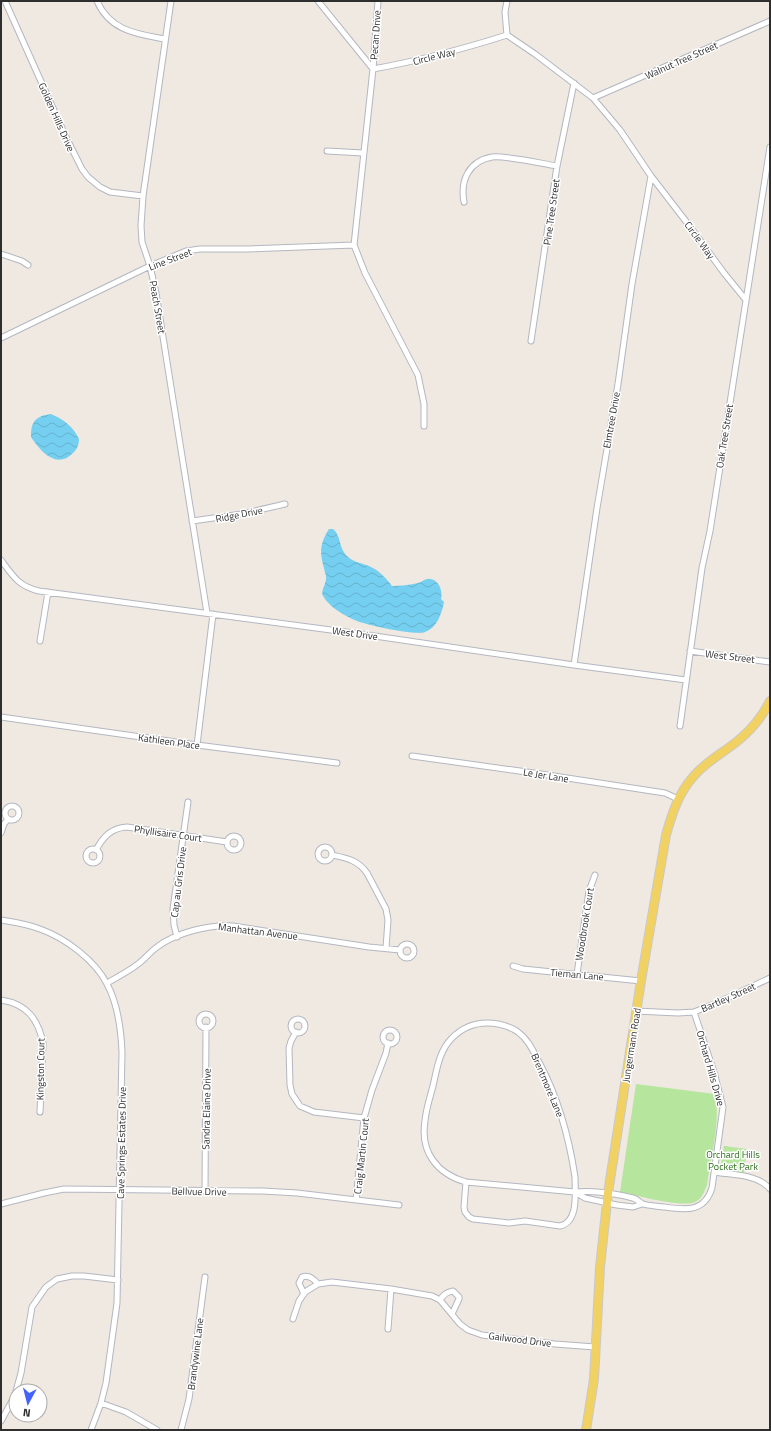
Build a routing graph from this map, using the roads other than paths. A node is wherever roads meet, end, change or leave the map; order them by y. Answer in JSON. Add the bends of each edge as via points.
{"nodes":[{"id":1,"x":4,"y":1,"type":"edge"},
{"id":2,"x":97,"y":1,"type":"edge"},
{"id":3,"x":170,"y":1,"type":"edge"},
{"id":4,"x":318,"y":1,"type":"edge"},
{"id":5,"x":378,"y":1,"type":"edge"},
{"id":6,"x":506,"y":1,"type":"edge"},
{"id":7,"x":770,"y":21,"type":"edge"},
{"id":8,"x":507,"y":35,"type":"junction"},
{"id":9,"x":164,"y":39,"type":"junction"},
{"id":10,"x":373,"y":70,"type":"junction"},
{"id":11,"x":574,"y":83,"type":"junction"},
{"id":12,"x":593,"y":98,"type":"junction"},
{"id":13,"x":770,"y":147,"type":"edge"},
{"id":14,"x":327,"y":150,"type":"dead end"},
{"id":15,"x":363,"y":153,"type":"junction"},
{"id":16,"x":557,"y":166,"type":"junction"},
{"id":17,"x":651,"y":176,"type":"junction"},
{"id":18,"x":143,"y":196,"type":"junction"},
{"id":19,"x":464,"y":202,"type":"dead end"},
{"id":20,"x":354,"y":245,"type":"junction"},
{"id":21,"x":1,"y":254,"type":"edge"},
{"id":22,"x":28,"y":265,"type":"dead end"},
{"id":23,"x":150,"y":266,"type":"junction"},
{"id":24,"x":746,"y":300,"type":"junction"},
{"id":25,"x":1,"y":338,"type":"edge"},
{"id":26,"x":531,"y":341,"type":"dead end"},
{"id":27,"x":424,"y":426,"type":"dead end"},
{"id":28,"x":285,"y":504,"type":"dead end"},
{"id":29,"x":192,"y":521,"type":"junction"},
{"id":30,"x":1,"y":560,"type":"edge"},
{"id":31,"x":48,"y":592,"type":"junction"},
{"id":32,"x":207,"y":613,"type":"junction"},
{"id":33,"x":213,"y":614,"type":"junction"},
{"id":34,"x":40,"y":641,"type":"dead end"},
{"id":35,"x":690,"y":651,"type":"junction"},
{"id":36,"x":770,"y":662,"type":"edge"},
{"id":37,"x":574,"y":666,"type":"junction"},
{"id":38,"x":686,"y":680,"type":"junction"},
{"id":39,"x":770,"y":701,"type":"edge"},
{"id":40,"x":1,"y":717,"type":"edge"},
{"id":41,"x":680,"y":726,"type":"dead end"},
{"id":42,"x":197,"y":745,"type":"junction"},
{"id":43,"x":412,"y":756,"type":"dead end"},
{"id":44,"x":338,"y":763,"type":"dead end"},
{"id":45,"x":678,"y":799,"type":"junction"},
{"id":46,"x":188,"y":802,"type":"dead end"},
{"id":47,"x":8,"y":819,"type":"dead end"},
{"id":48,"x":1,"y":833,"type":"edge"},
{"id":49,"x":184,"y":835,"type":"junction"},
{"id":50,"x":227,"y":842,"type":"dead end"},
{"id":51,"x":96,"y":850,"type":"dead end"},
{"id":52,"x":332,"y":855,"type":"dead end"},
{"id":53,"x":595,"y":875,"type":"dead end"},
{"id":54,"x":1,"y":920,"type":"edge"},
{"id":55,"x":177,"y":937,"type":"junction"},
{"id":56,"x":386,"y":948,"type":"junction"},
{"id":57,"x":400,"y":950,"type":"dead end"},
{"id":58,"x":513,"y":966,"type":"dead end"},
{"id":59,"x":577,"y":974,"type":"junction"},
{"id":60,"x":770,"y":978,"type":"edge"},
{"id":61,"x":641,"y":980,"type":"junction"},
{"id":62,"x":107,"y":983,"type":"junction"},
{"id":63,"x":1,"y":1000,"type":"edge"},
{"id":64,"x":636,"y":1011,"type":"junction"},
{"id":65,"x":694,"y":1012,"type":"junction"},
{"id":66,"x":206,"y":1027,"type":"dead end"},
{"id":67,"x":296,"y":1032,"type":"dead end"},
{"id":68,"x":388,"y":1043,"type":"dead end"},
{"id":69,"x":40,"y":1112,"type":"dead end"},
{"id":70,"x":364,"y":1118,"type":"junction"},
{"id":71,"x":714,"y":1172,"type":"junction"},
{"id":72,"x":466,"y":1182,"type":"junction"},
{"id":73,"x":770,"y":1189,"type":"edge"},
{"id":74,"x":120,"y":1190,"type":"junction"},
{"id":75,"x":205,"y":1191,"type":"junction"},
{"id":76,"x":575,"y":1192,"type":"junction"},
{"id":77,"x":608,"y":1193,"type":"junction"},
{"id":78,"x":356,"y":1200,"type":"junction"},
{"id":79,"x":607,"y":1203,"type":"junction"},
{"id":80,"x":1,"y":1204,"type":"edge"},
{"id":81,"x":642,"y":1204,"type":"junction"},
{"id":82,"x":399,"y":1205,"type":"dead end"},
{"id":83,"x":205,"y":1277,"type":"dead end"},
{"id":84,"x":118,"y":1280,"type":"junction"},
{"id":85,"x":318,"y":1284,"type":"junction"},
{"id":86,"x":391,"y":1289,"type":"junction"},
{"id":87,"x":304,"y":1294,"type":"junction"},
{"id":88,"x":440,"y":1300,"type":"junction"},
{"id":89,"x":452,"y":1314,"type":"junction"},
{"id":90,"x":293,"y":1319,"type":"dead end"},
{"id":91,"x":388,"y":1329,"type":"dead end"},
{"id":92,"x":596,"y":1347,"type":"junction"},
{"id":93,"x":18,"y":1383,"type":"edge"},
{"id":94,"x":101,"y":1403,"type":"junction"},
{"id":95,"x":8,"y":1407,"type":"edge"},
{"id":96,"x":1,"y":1421,"type":"edge"},
{"id":97,"x":91,"y":1430,"type":"edge"},
{"id":98,"x":157,"y":1430,"type":"edge"},
{"id":99,"x":181,"y":1430,"type":"edge"},
{"id":100,"x":586,"y":1430,"type":"edge"}],
"edges":[{"from":1,"to":18,"type":"street","name":"Golden Hills Drive","via":[[82,169],[100,187],[110,192]]},
{"from":2,"to":9,"type":"street","via":[[113,22],[126,31]]},
{"from":3,"to":9,"type":"street","name":"Peach Street"},
{"from":4,"to":10,"type":"street"},
{"from":5,"to":10,"type":"street","name":"Pecan Drive"},
{"from":6,"to":8,"type":"street"},
{"from":7,"to":12,"type":"street","name":"Walnut Tree Street"},
{"from":8,"to":10,"type":"street","name":"Circle Way"},
{"from":8,"to":11,"type":"street","name":"Circle Way"},
{"from":9,"to":18,"type":"street","name":"Peach Street"},
{"from":10,"to":15,"type":"street"},
{"from":11,"to":12,"type":"street","name":"Circle Way"},
{"from":11,"to":16,"type":"street","name":"Pine Tree Street"},
{"from":12,"to":17,"type":"street","name":"Circle Way","via":[[620,130]]},
{"from":13,"to":24,"type":"street","name":"Oak Tree Street"},
{"from":14,"to":15,"type":"street"},
{"from":15,"to":20,"type":"street"},
{"from":16,"to":19,"type":"street","via":[[491,157],[467,173],[464,179]]},
{"from":16,"to":26,"type":"street","name":"Pine Tree Street"},
{"from":17,"to":24,"type":"street","name":"Circle Way"},
{"from":17,"to":37,"type":"street","name":"Elmtree Drive","via":[[632,284]]},
{"from":18,"to":23,"type":"street","name":"Peach Street","via":[[141,234]]},
{"from":20,"to":23,"type":"street","name":"Line Street","via":[[200,249]]},
{"from":20,"to":27,"type":"street","via":[[365,273],[418,375],[424,404]]},
{"from":21,"to":22,"type":"street"},
{"from":23,"to":25,"type":"street","name":"Line Street"},
{"from":23,"to":29,"type":"street","name":"Peach Street"},
{"from":24,"to":35,"type":"street","name":"Oak Tree Street"},
{"from":28,"to":29,"type":"street","name":"Ridge Drive","via":[[242,514]]},
{"from":29,"to":32,"type":"street","name":"Peach Street"},
{"from":30,"to":31,"type":"street","name":"West Drive","via":[[24,587]]},
{"from":31,"to":32,"type":"street","name":"West Drive"},
{"from":31,"to":34,"type":"street"},
{"from":32,"to":33,"type":"street","name":"West Drive"},
{"from":33,"to":37,"type":"street","name":"West Drive"},
{"from":33,"to":42,"type":"street"},
{"from":35,"to":36,"type":"street","name":"West Street"},
{"from":35,"to":38,"type":"street","name":"Oak Tree Street"},
{"from":37,"to":38,"type":"street","name":"West Drive"},
{"from":38,"to":41,"type":"street","name":"Oak Tree Street"},
{"from":39,"to":45,"type":"main road","name":"Jungermann Road","via":[[754,726],[707,763],[693,777]]},
{"from":40,"to":42,"type":"street","name":"Kathleen Place"},
{"from":42,"to":44,"type":"street","name":"Kathleen Place"},
{"from":43,"to":45,"type":"street","name":"Le Jer Lane","via":[[665,793]]},
{"from":45,"to":61,"type":"main road","name":"Jungermann Road","via":[[666,835]]},
{"from":46,"to":49,"type":"street","name":"Cap au Gris Drive"},
{"from":47,"to":48,"type":"street"},
{"from":49,"to":50,"type":"street","name":"Phyllisaire Court"},
{"from":49,"to":51,"type":"street","name":"Phyllisaire Court","via":[[120,827],[102,838]]},
{"from":49,"to":55,"type":"street","name":"Cap au Gris Drive","via":[[173,909]]},
{"from":52,"to":56,"type":"street","via":[[354,860],[364,867],[386,909]]},
{"from":53,"to":59,"type":"street","name":"Woodbrook Court","via":[[589,891]]},
{"from":54,"to":62,"type":"street","name":"Cave Springs Estates Drive","via":[[39,928],[62,939],[86,958]]},
{"from":55,"to":56,"type":"street","name":"Manhattan Avenue","via":[[222,925]]},
{"from":55,"to":62,"type":"street","name":"Manhattan Avenue","via":[[157,947],[137,965]]},
{"from":56,"to":57,"type":"street","name":"Manhattan Avenue"},
{"from":58,"to":59,"type":"street","name":"Tieman Lane"},
{"from":59,"to":61,"type":"street","name":"Tieman Lane"},
{"from":60,"to":65,"type":"street","name":"Bartley Street"},
{"from":61,"to":64,"type":"main road","name":"Jungermann Road"},
{"from":62,"to":74,"type":"street","name":"Cave Springs Estates Drive","via":[[118,1012],[122,1036]]},
{"from":63,"to":69,"type":"street","name":"Kingston Court","via":[[13,1003],[26,1011],[40,1032]]},
{"from":64,"to":65,"type":"street","name":"Bartley Street"},
{"from":64,"to":77,"type":"main road","name":"Jungermann Road"},
{"from":65,"to":71,"type":"street","name":"Orchard Hills Drive","via":[[723,1107]]},
{"from":66,"to":75,"type":"street","name":"Sandra Elaine Drive"},
{"from":67,"to":70,"type":"street","via":[[290,1048],[290,1085],[292,1094],[300,1106],[314,1112]]},
{"from":68,"to":70,"type":"street","name":"Craig Martin Court"},
{"from":70,"to":78,"type":"street","name":"Craig Martin Court"},
{"from":71,"to":73,"type":"street","via":[[755,1179]]},
{"from":71,"to":81,"type":"street","name":"Orchard Hills Drive","via":[[710,1194],[697,1207],[682,1210]]},
{"from":72,"to":76,"type":"street","name":"Brentmore Lane"},
{"from":72,"to":76,"type":"street","name":"Brentmore Lane","via":[[464,1207],[469,1217],[509,1223],[525,1221],[565,1225],[573,1214]]},
{"from":72,"to":76,"type":"street","name":"Brentmore Lane","via":[[442,1171],[428,1154],[424,1140],[425,1120],[439,1060],[446,1046],[460,1031],[472,1025],[492,1023],[512,1028],[525,1039],[544,1072],[565,1126],[575,1177]]},
{"from":74,"to":75,"type":"street","name":"Bellvue Drive"},
{"from":74,"to":80,"type":"street","name":"Bellvue Drive","via":[[64,1189]]},
{"from":74,"to":84,"type":"street","name":"Cave Springs Estates Drive"},
{"from":75,"to":78,"type":"street","name":"Bellvue Drive","via":[[290,1193]]},
{"from":76,"to":77,"type":"street","name":"Brentmore Lane"},
{"from":76,"to":79,"type":"street","name":"Brentmore Lane","via":[[585,1198]]},
{"from":77,"to":79,"type":"main road","name":"Jungermann Road"},
{"from":77,"to":81,"type":"street","name":"Orchard Hills Drive","via":[[635,1198]]},
{"from":78,"to":82,"type":"street","name":"Bellvue Drive"},
{"from":79,"to":81,"type":"street","name":"Orchard Hills Drive","via":[[633,1207]]},
{"from":79,"to":92,"type":"main road","name":"Jungermann Road","via":[[600,1267]]},
{"from":83,"to":99,"type":"street","name":"Brandywine Lane","via":[[190,1399]]},
{"from":84,"to":93,"type":"street","via":[[72,1276],[57,1279],[46,1287],[32,1307]]},
{"from":84,"to":94,"type":"street","name":"Cave Springs Estates Drive","via":[[113,1336]]},
{"from":85,"to":86,"type":"street","via":[[332,1282]]},
{"from":85,"to":87,"type":"street"},
{"from":85,"to":87,"type":"street","via":[[311,1277],[302,1277],[299,1283]]},
{"from":86,"to":88,"type":"street","via":[[432,1296]]},
{"from":86,"to":91,"type":"street"},
{"from":87,"to":90,"type":"street"},
{"from":88,"to":89,"type":"street","name":"Gailwood Drive"},
{"from":88,"to":89,"type":"street","via":[[443,1295],[453,1291],[459,1297]]},
{"from":89,"to":92,"type":"street","name":"Gailwood Drive","via":[[468,1330],[482,1335]]},
{"from":92,"to":100,"type":"main road","name":"Jungermann Road"},
{"from":94,"to":97,"type":"street","name":"Cave Springs Estates Drive"},
{"from":94,"to":98,"type":"street","via":[[126,1412]]},
{"from":95,"to":96,"type":"street"}]}
